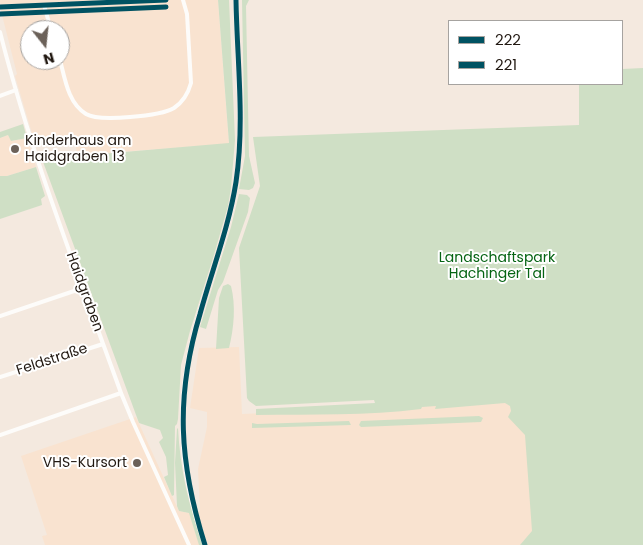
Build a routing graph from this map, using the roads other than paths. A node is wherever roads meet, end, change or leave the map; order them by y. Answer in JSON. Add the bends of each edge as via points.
{"nodes":[{"id":1,"x":166,"y":0,"type":"edge"},
{"id":2,"x":184,"y":0,"type":"edge"},
{"id":3,"x":236,"y":0,"type":"edge"},
{"id":4,"x":151,"y":1,"type":"edge"},
{"id":5,"x":44,"y":5,"type":"junction"},
{"id":6,"x":0,"y":7,"type":"edge"},
{"id":7,"x":48,"y":20,"type":"edge"},
{"id":8,"x":0,"y":32,"type":"edge"},
{"id":9,"x":63,"y":70,"type":"edge"},
{"id":10,"x":16,"y":90,"type":"junction"},
{"id":11,"x":0,"y":96,"type":"edge"},
{"id":12,"x":83,"y":288,"type":"junction"},
{"id":13,"x":0,"y":316,"type":"edge"},
{"id":14,"x":103,"y":344,"type":"junction"},
{"id":15,"x":0,"y":377,"type":"edge"},
{"id":16,"x":121,"y":393,"type":"junction"},
{"id":17,"x":0,"y":435,"type":"edge"},
{"id":18,"x":189,"y":545,"type":"edge"},
{"id":19,"x":205,"y":545,"type":"edge"}],
"edges":[{"from":1,"to":4,"type":"street"},
{"from":2,"to":9,"type":"street","via":[[190,85],[182,101],[170,110],[106,119],[91,117],[74,102]]},
{"from":3,"to":19,"type":"main road","via":[[240,139],[237,179],[226,233],[194,333],[182,407],[186,478]]},
{"from":4,"to":5,"type":"street"},
{"from":5,"to":6,"type":"street"},
{"from":5,"to":7,"type":"street"},
{"from":8,"to":10,"type":"street","name":"Haidgraben"},
{"from":10,"to":11,"type":"street"},
{"from":10,"to":12,"type":"street","name":"Haidgraben"},
{"from":12,"to":13,"type":"street"},
{"from":12,"to":14,"type":"street","name":"Haidgraben"},
{"from":14,"to":15,"type":"street","name":"Feldstraße"},
{"from":14,"to":16,"type":"street","name":"Haidgraben"},
{"from":16,"to":17,"type":"street"},
{"from":16,"to":18,"type":"street","name":"Haidgraben"}]}
